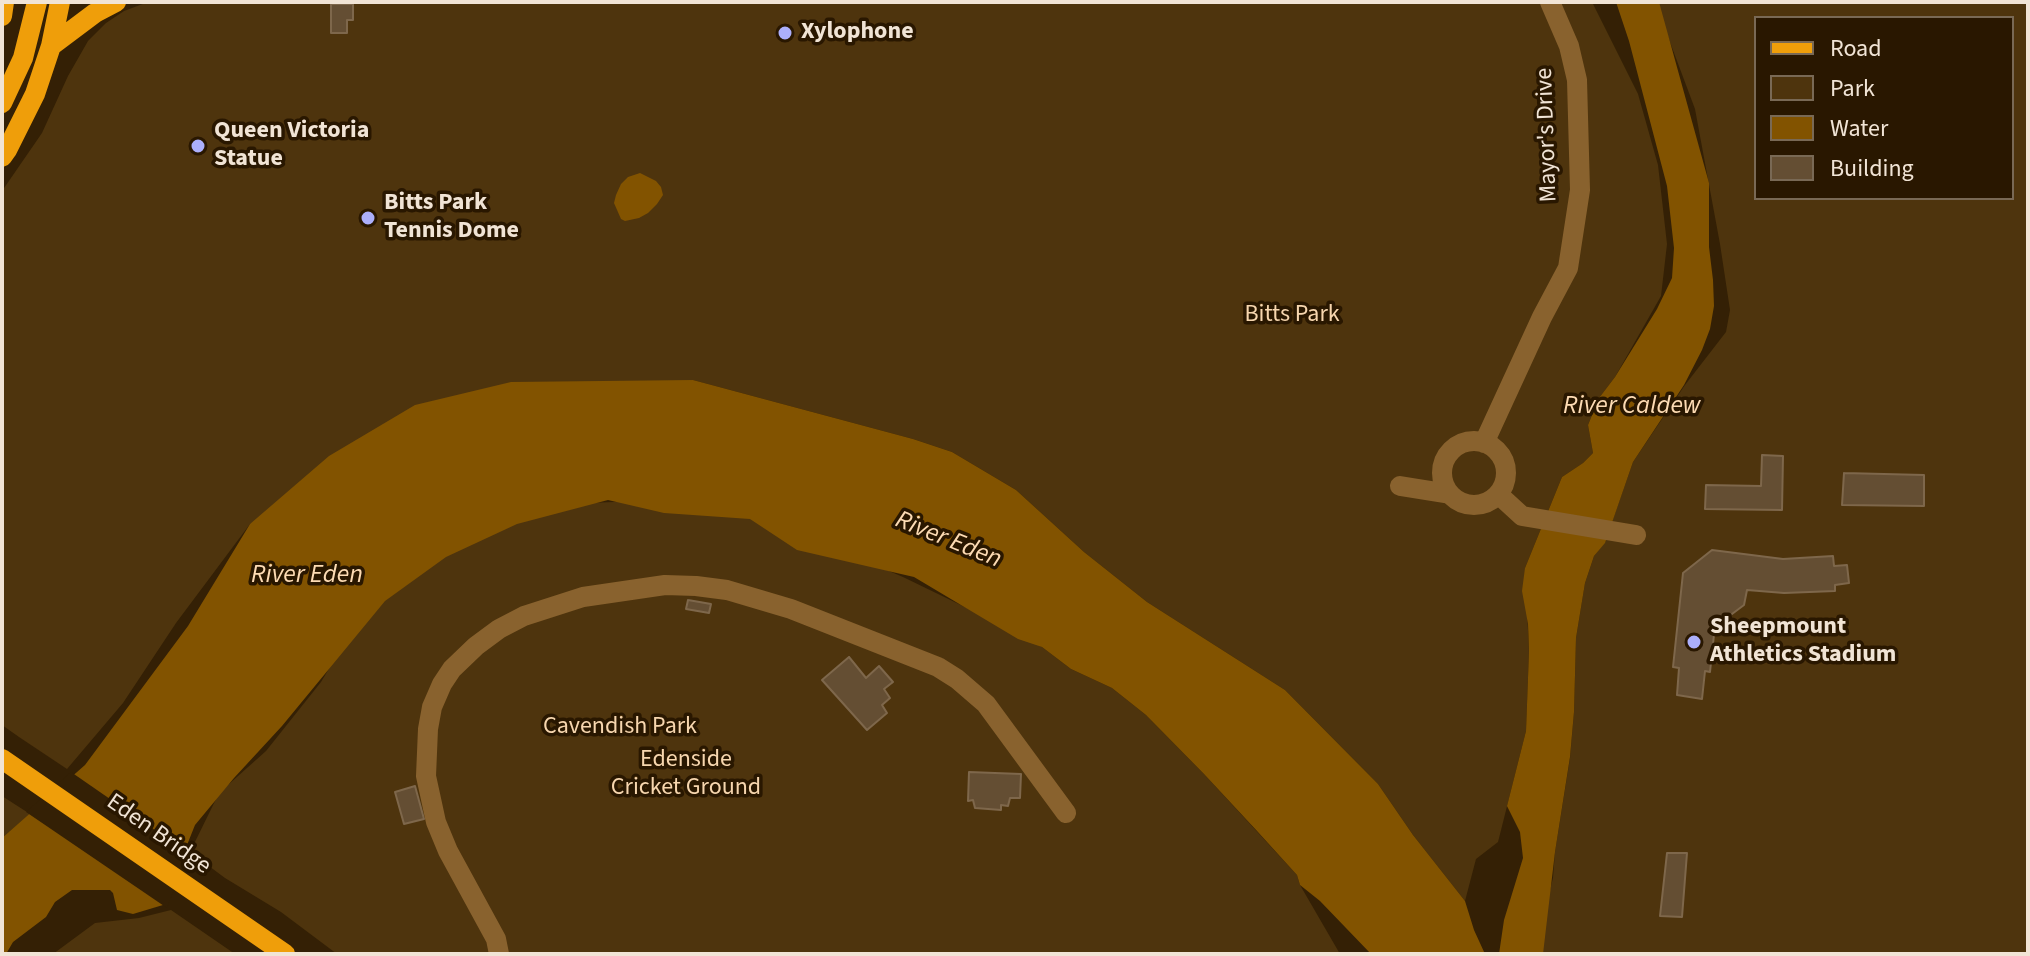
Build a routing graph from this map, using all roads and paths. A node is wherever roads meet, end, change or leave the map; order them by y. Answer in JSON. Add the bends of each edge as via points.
{"nodes":[{"id":1,"x":4,"y":2,"type":"edge"},
{"id":2,"x":37,"y":2,"type":"edge"},
{"id":3,"x":60,"y":2,"type":"edge"},
{"id":4,"x":116,"y":2,"type":"edge"},
{"id":5,"x":1550,"y":2,"type":"edge"},
{"id":6,"x":2,"y":16,"type":"edge"},
{"id":7,"x":51,"y":46,"type":"junction"},
{"id":8,"x":2,"y":103,"type":"edge"},
{"id":9,"x":2,"y":157,"type":"edge"},
{"id":10,"x":1484,"y":443,"type":"junction"},
{"id":11,"x":1400,"y":486,"type":"dead end"},
{"id":12,"x":1450,"y":494,"type":"junction"},
{"id":13,"x":1498,"y":494,"type":"junction"},
{"id":14,"x":1636,"y":535,"type":"dead end"},
{"id":15,"x":2,"y":759,"type":"edge"},
{"id":16,"x":1066,"y":813,"type":"dead end"},
{"id":17,"x":285,"y":954,"type":"edge"},
{"id":18,"x":499,"y":954,"type":"edge"}],
"edges":[{"from":1,"to":6,"type":"main road"},
{"from":2,"to":8,"type":"main road","via":[[23,58]]},
{"from":3,"to":7,"type":"main road"},
{"from":4,"to":7,"type":"main road"},
{"from":5,"to":10,"type":"lane","name":"Mayor's Drive","via":[[1577,80],[1580,190],[1568,268]]},
{"from":7,"to":9,"type":"main road","via":[[35,94]]},
{"from":10,"to":12,"type":"lane","via":[[1464,443],[1448,454],[1442,475]]},
{"from":10,"to":13,"type":"lane","via":[[1504,464]]},
{"from":11,"to":12,"type":"lane"},
{"from":12,"to":13,"type":"lane","via":[[1479,505]]},
{"from":13,"to":14,"type":"lane","via":[[1522,516]]},
{"from":15,"to":17,"type":"main road","name":"Eden Bridge"},
{"from":16,"to":18,"type":"lane","via":[[986,704],[938,667],[791,609],[727,590],[665,585],[583,597],[499,629],[452,669],[432,707],[426,776],[436,822]]}]}
